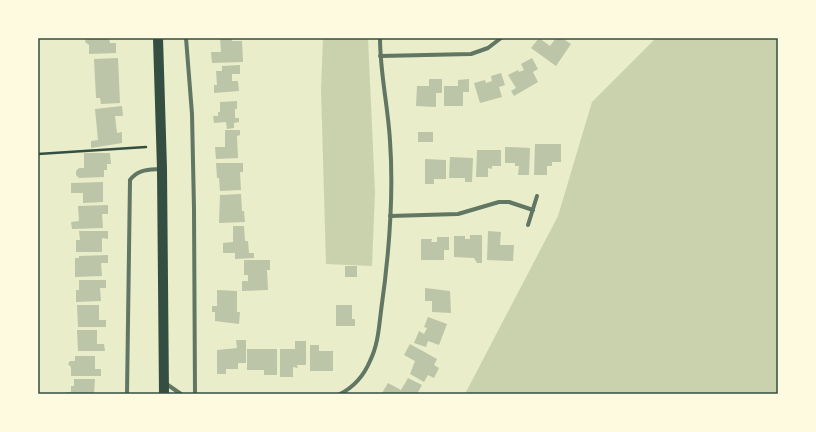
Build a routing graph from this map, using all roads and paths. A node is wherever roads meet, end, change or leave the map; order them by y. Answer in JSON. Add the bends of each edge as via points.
{"nodes":[{"id":1,"x":158,"y":38,"type":"edge"},
{"id":2,"x":186,"y":38,"type":"edge"},
{"id":3,"x":380,"y":38,"type":"edge"},
{"id":4,"x":502,"y":38,"type":"edge"},
{"id":5,"x":380,"y":56,"type":"junction"},
{"id":6,"x":146,"y":147,"type":"dead end"},
{"id":7,"x":38,"y":154,"type":"edge"},
{"id":8,"x":162,"y":169,"type":"junction"},
{"id":9,"x":537,"y":196,"type":"dead end"},
{"id":10,"x":533,"y":210,"type":"junction"},
{"id":11,"x":390,"y":216,"type":"junction"},
{"id":12,"x":528,"y":225,"type":"dead end"},
{"id":13,"x":164,"y":382,"type":"junction"},
{"id":14,"x":127,"y":394,"type":"edge"},
{"id":15,"x":164,"y":394,"type":"edge"},
{"id":16,"x":181,"y":394,"type":"edge"},
{"id":17,"x":195,"y":394,"type":"edge"},
{"id":18,"x":340,"y":394,"type":"edge"}],
"edges":[{"from":1,"to":8,"type":"main road"},
{"from":2,"to":17,"type":"street","via":[[192,114]]},
{"from":3,"to":5,"type":"street"},
{"from":4,"to":5,"type":"street","via":[[488,48],[471,54]]},
{"from":5,"to":11,"type":"street","via":[[390,141]]},
{"from":6,"to":7,"type":"path"},
{"from":8,"to":13,"type":"main road"},
{"from":8,"to":14,"type":"street","via":[[135,172],[130,180]]},
{"from":9,"to":10,"type":"street"},
{"from":10,"to":11,"type":"street","via":[[509,202],[498,202],[458,214]]},
{"from":10,"to":12,"type":"street"},
{"from":11,"to":18,"type":"street","via":[[385,281],[371,360],[361,376],[348,390]]},
{"from":13,"to":15,"type":"main road"},
{"from":13,"to":16,"type":"street"}]}
